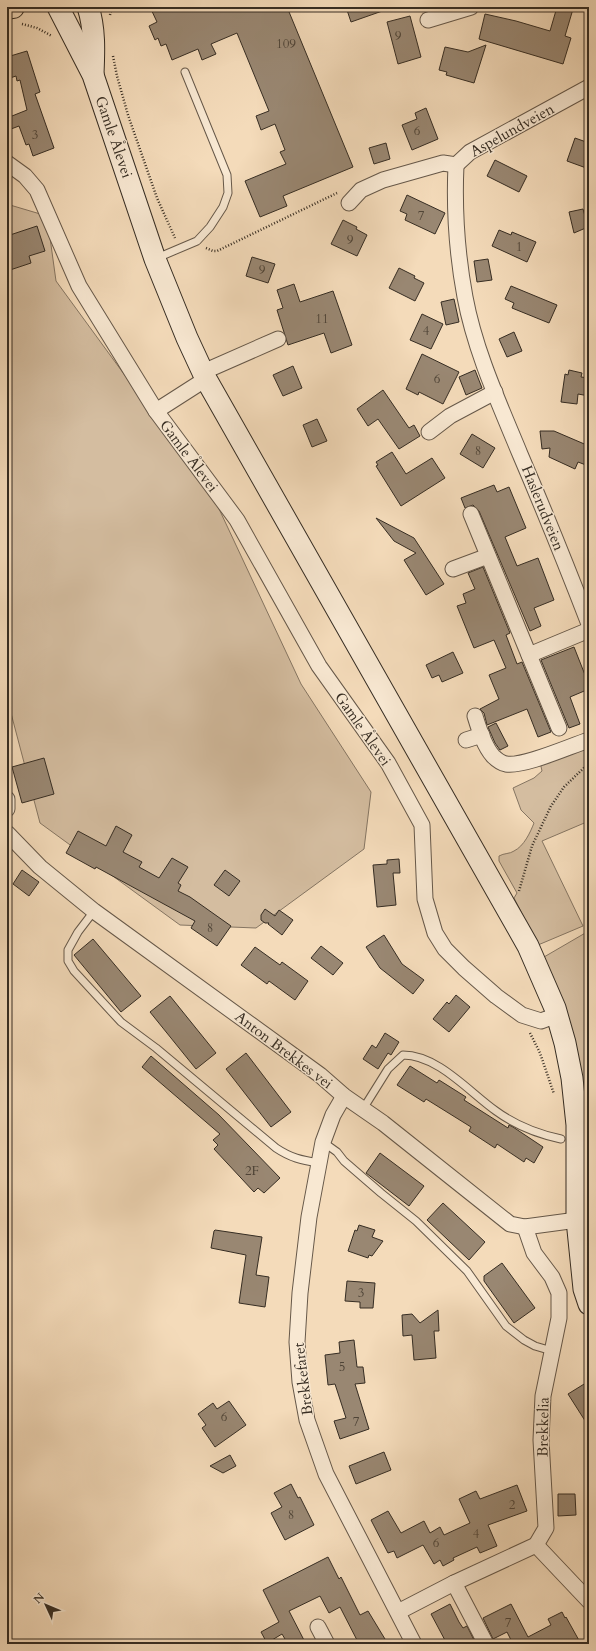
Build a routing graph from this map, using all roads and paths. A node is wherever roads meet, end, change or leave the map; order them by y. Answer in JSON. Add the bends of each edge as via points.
{"nodes":[{"id":1,"x":58,"y":7,"type":"edge"},
{"id":2,"x":88,"y":7,"type":"edge"},
{"id":3,"x":471,"y":7,"type":"edge"},
{"id":4,"x":13,"y":13,"type":"edge"},
{"id":5,"x":428,"y":20,"type":"dead end"},
{"id":6,"x":54,"y":38,"type":"dead end"},
{"id":7,"x":112,"y":53,"type":"dead end"},
{"id":8,"x":185,"y":72,"type":"dead end"},
{"id":9,"x":93,"y":75,"type":"junction"},
{"id":10,"x":589,"y":87,"type":"edge"},
{"id":11,"x":7,"y":163,"type":"edge"},
{"id":12,"x":456,"y":165,"type":"junction"},
{"id":13,"x":361,"y":190,"type":"junction"},
{"id":14,"x":349,"y":203,"type":"dead end"},
{"id":15,"x":197,"y":241,"type":"junction"},
{"id":16,"x":179,"y":248,"type":"junction"},
{"id":17,"x":155,"y":258,"type":"junction"},
{"id":18,"x":278,"y":339,"type":"dead end"},
{"id":19,"x":205,"y":375,"type":"junction"},
{"id":20,"x":495,"y":392,"type":"junction"},
{"id":21,"x":156,"y":412,"type":"junction"},
{"id":22,"x":429,"y":432,"type":"dead end"},
{"id":23,"x":471,"y":514,"type":"dead end"},
{"id":24,"x":488,"y":556,"type":"junction"},
{"id":25,"x":453,"y":569,"type":"dead end"},
{"id":26,"x":589,"y":624,"type":"edge"},
{"id":27,"x":589,"y":630,"type":"edge"},
{"id":28,"x":528,"y":655,"type":"junction"},
{"id":29,"x":475,"y":716,"type":"dead end"},
{"id":30,"x":560,"y":728,"type":"dead end"},
{"id":31,"x":482,"y":735,"type":"junction"},
{"id":32,"x":466,"y":740,"type":"dead end"},
{"id":33,"x":589,"y":740,"type":"edge"},
{"id":34,"x":589,"y":763,"type":"edge"},
{"id":35,"x":7,"y":799,"type":"edge"},
{"id":36,"x":7,"y":809,"type":"edge"},
{"id":37,"x":7,"y":833,"type":"edge"},
{"id":38,"x":519,"y":894,"type":"dead end"},
{"id":39,"x":94,"y":911,"type":"junction"},
{"id":40,"x":522,"y":1015,"type":"junction"},
{"id":41,"x":557,"y":1015,"type":"junction"},
{"id":42,"x":344,"y":1096,"type":"junction"},
{"id":43,"x":556,"y":1101,"type":"dead end"},
{"id":44,"x":363,"y":1109,"type":"junction"},
{"id":45,"x":561,"y":1139,"type":"dead end"},
{"id":46,"x":323,"y":1142,"type":"junction"},
{"id":47,"x":319,"y":1163,"type":"junction"},
{"id":48,"x":579,"y":1213,"type":"junction"},
{"id":49,"x":525,"y":1227,"type":"junction"},
{"id":50,"x":589,"y":1304,"type":"edge"},
{"id":51,"x":552,"y":1351,"type":"junction"},
{"id":52,"x":536,"y":1545,"type":"junction"},
{"id":53,"x":454,"y":1583,"type":"junction"},
{"id":54,"x":589,"y":1601,"type":"edge"},
{"id":55,"x":398,"y":1612,"type":"junction"},
{"id":56,"x":318,"y":1627,"type":"dead end"},
{"id":57,"x":327,"y":1644,"type":"edge"},
{"id":58,"x":414,"y":1644,"type":"edge"},
{"id":59,"x":486,"y":1644,"type":"edge"}],
"edges":[{"from":1,"to":9,"type":"main road","name":"Gamle Ålevei"},
{"from":2,"to":9,"type":"main road","name":"Gamle Ålevei","via":[[94,50]]},
{"from":3,"to":5,"type":"street"},
{"from":4,"to":6,"type":"path","via":[[24,24]]},
{"from":7,"to":16,"type":"path","via":[[128,115],[157,198]]},
{"from":8,"to":15,"type":"lane","via":[[227,175],[228,193],[223,207]]},
{"from":9,"to":17,"type":"main road","name":"Gamle Ålevei"},
{"from":10,"to":12,"type":"street","name":"Aspelundveien","via":[[470,152]]},
{"from":11,"to":21,"type":"street","name":"Gamle Ålevei","via":[[37,190],[79,286]]},
{"from":12,"to":13,"type":"street","name":"Aspelundveien","via":[[443,163],[383,180]]},
{"from":12,"to":20,"type":"street","name":"Haslerudveien","via":[[458,258],[476,339]]},
{"from":13,"to":14,"type":"street","name":"Aspelundveien"},
{"from":13,"to":15,"type":"path","via":[[350,189],[331,195],[217,250],[212,251]]},
{"from":15,"to":16,"type":"lane"},
{"from":16,"to":17,"type":"lane"},
{"from":17,"to":19,"type":"main road","name":"Gamle Ålevei","via":[[187,338]]},
{"from":18,"to":19,"type":"street"},
{"from":19,"to":21,"type":"street","name":"Gamle Ålevei"},
{"from":19,"to":41,"type":"main road","name":"Gamle Ålevei","via":[[528,946]]},
{"from":20,"to":22,"type":"street","via":[[450,416]]},
{"from":20,"to":26,"type":"street","name":"Haslerudveien"},
{"from":21,"to":40,"type":"street","name":"Gamle Ålevei","via":[[237,520],[319,666],[388,763],[422,825],[425,899],[435,934],[445,949],[464,968]]},
{"from":23,"to":24,"type":"street"},
{"from":24,"to":25,"type":"street"},
{"from":24,"to":28,"type":"street"},
{"from":27,"to":28,"type":"street"},
{"from":28,"to":30,"type":"street"},
{"from":29,"to":31,"type":"street"},
{"from":31,"to":32,"type":"street"},
{"from":31,"to":33,"type":"street","via":[[492,755],[505,764],[536,758]]},
{"from":34,"to":38,"type":"path","via":[[564,787],[548,812],[532,846]]},
{"from":35,"to":36,"type":"street"},
{"from":37,"to":39,"type":"street","name":"Anton Brekkes vei","via":[[40,867]]},
{"from":39,"to":42,"type":"street","name":"Anton Brekkes vei","via":[[320,1075]]},
{"from":39,"to":47,"type":"lane","via":[[68,950],[68,961],[82,980],[121,1022],[276,1148],[296,1159]]},
{"from":40,"to":41,"type":"street","name":"Gamle Ålevei","via":[[541,1021]]},
{"from":40,"to":43,"type":"path","via":[[540,1053]]},
{"from":41,"to":48,"type":"main road","name":"Gamle Ålevei","via":[[572,1078],[577,1125]]},
{"from":42,"to":44,"type":"street","name":"Anton Brekkes vei"},
{"from":42,"to":46,"type":"street","name":"Brekkefaret","via":[[333,1115]]},
{"from":44,"to":45,"type":"lane","via":[[388,1069],[403,1055],[411,1055],[435,1065],[506,1118],[537,1132]]},
{"from":44,"to":49,"type":"street","name":"Anton Brekkes vei","via":[[510,1224]]},
{"from":46,"to":47,"type":"street","name":"Brekkefaret"},
{"from":46,"to":51,"type":"lane","via":[[416,1221],[467,1271],[506,1326],[535,1346]]},
{"from":47,"to":55,"type":"street","name":"Brekkefaret","via":[[309,1217],[297,1342],[306,1420],[326,1474]]},
{"from":48,"to":49,"type":"street","name":"Anton Brekkes vei"},
{"from":48,"to":50,"type":"main road","name":"Gamle Ålevei","via":[[584,1289]]},
{"from":49,"to":51,"type":"street","name":"Brekkelia","via":[[534,1253],[552,1276],[559,1293],[559,1318]]},
{"from":51,"to":52,"type":"street","name":"Brekkelia","via":[[543,1396],[541,1440],[546,1528]]},
{"from":52,"to":53,"type":"street"},
{"from":52,"to":54,"type":"street"},
{"from":53,"to":55,"type":"street"},
{"from":53,"to":59,"type":"street"},
{"from":55,"to":58,"type":"street","name":"Brekkefaret"},
{"from":56,"to":57,"type":"street"}]}
